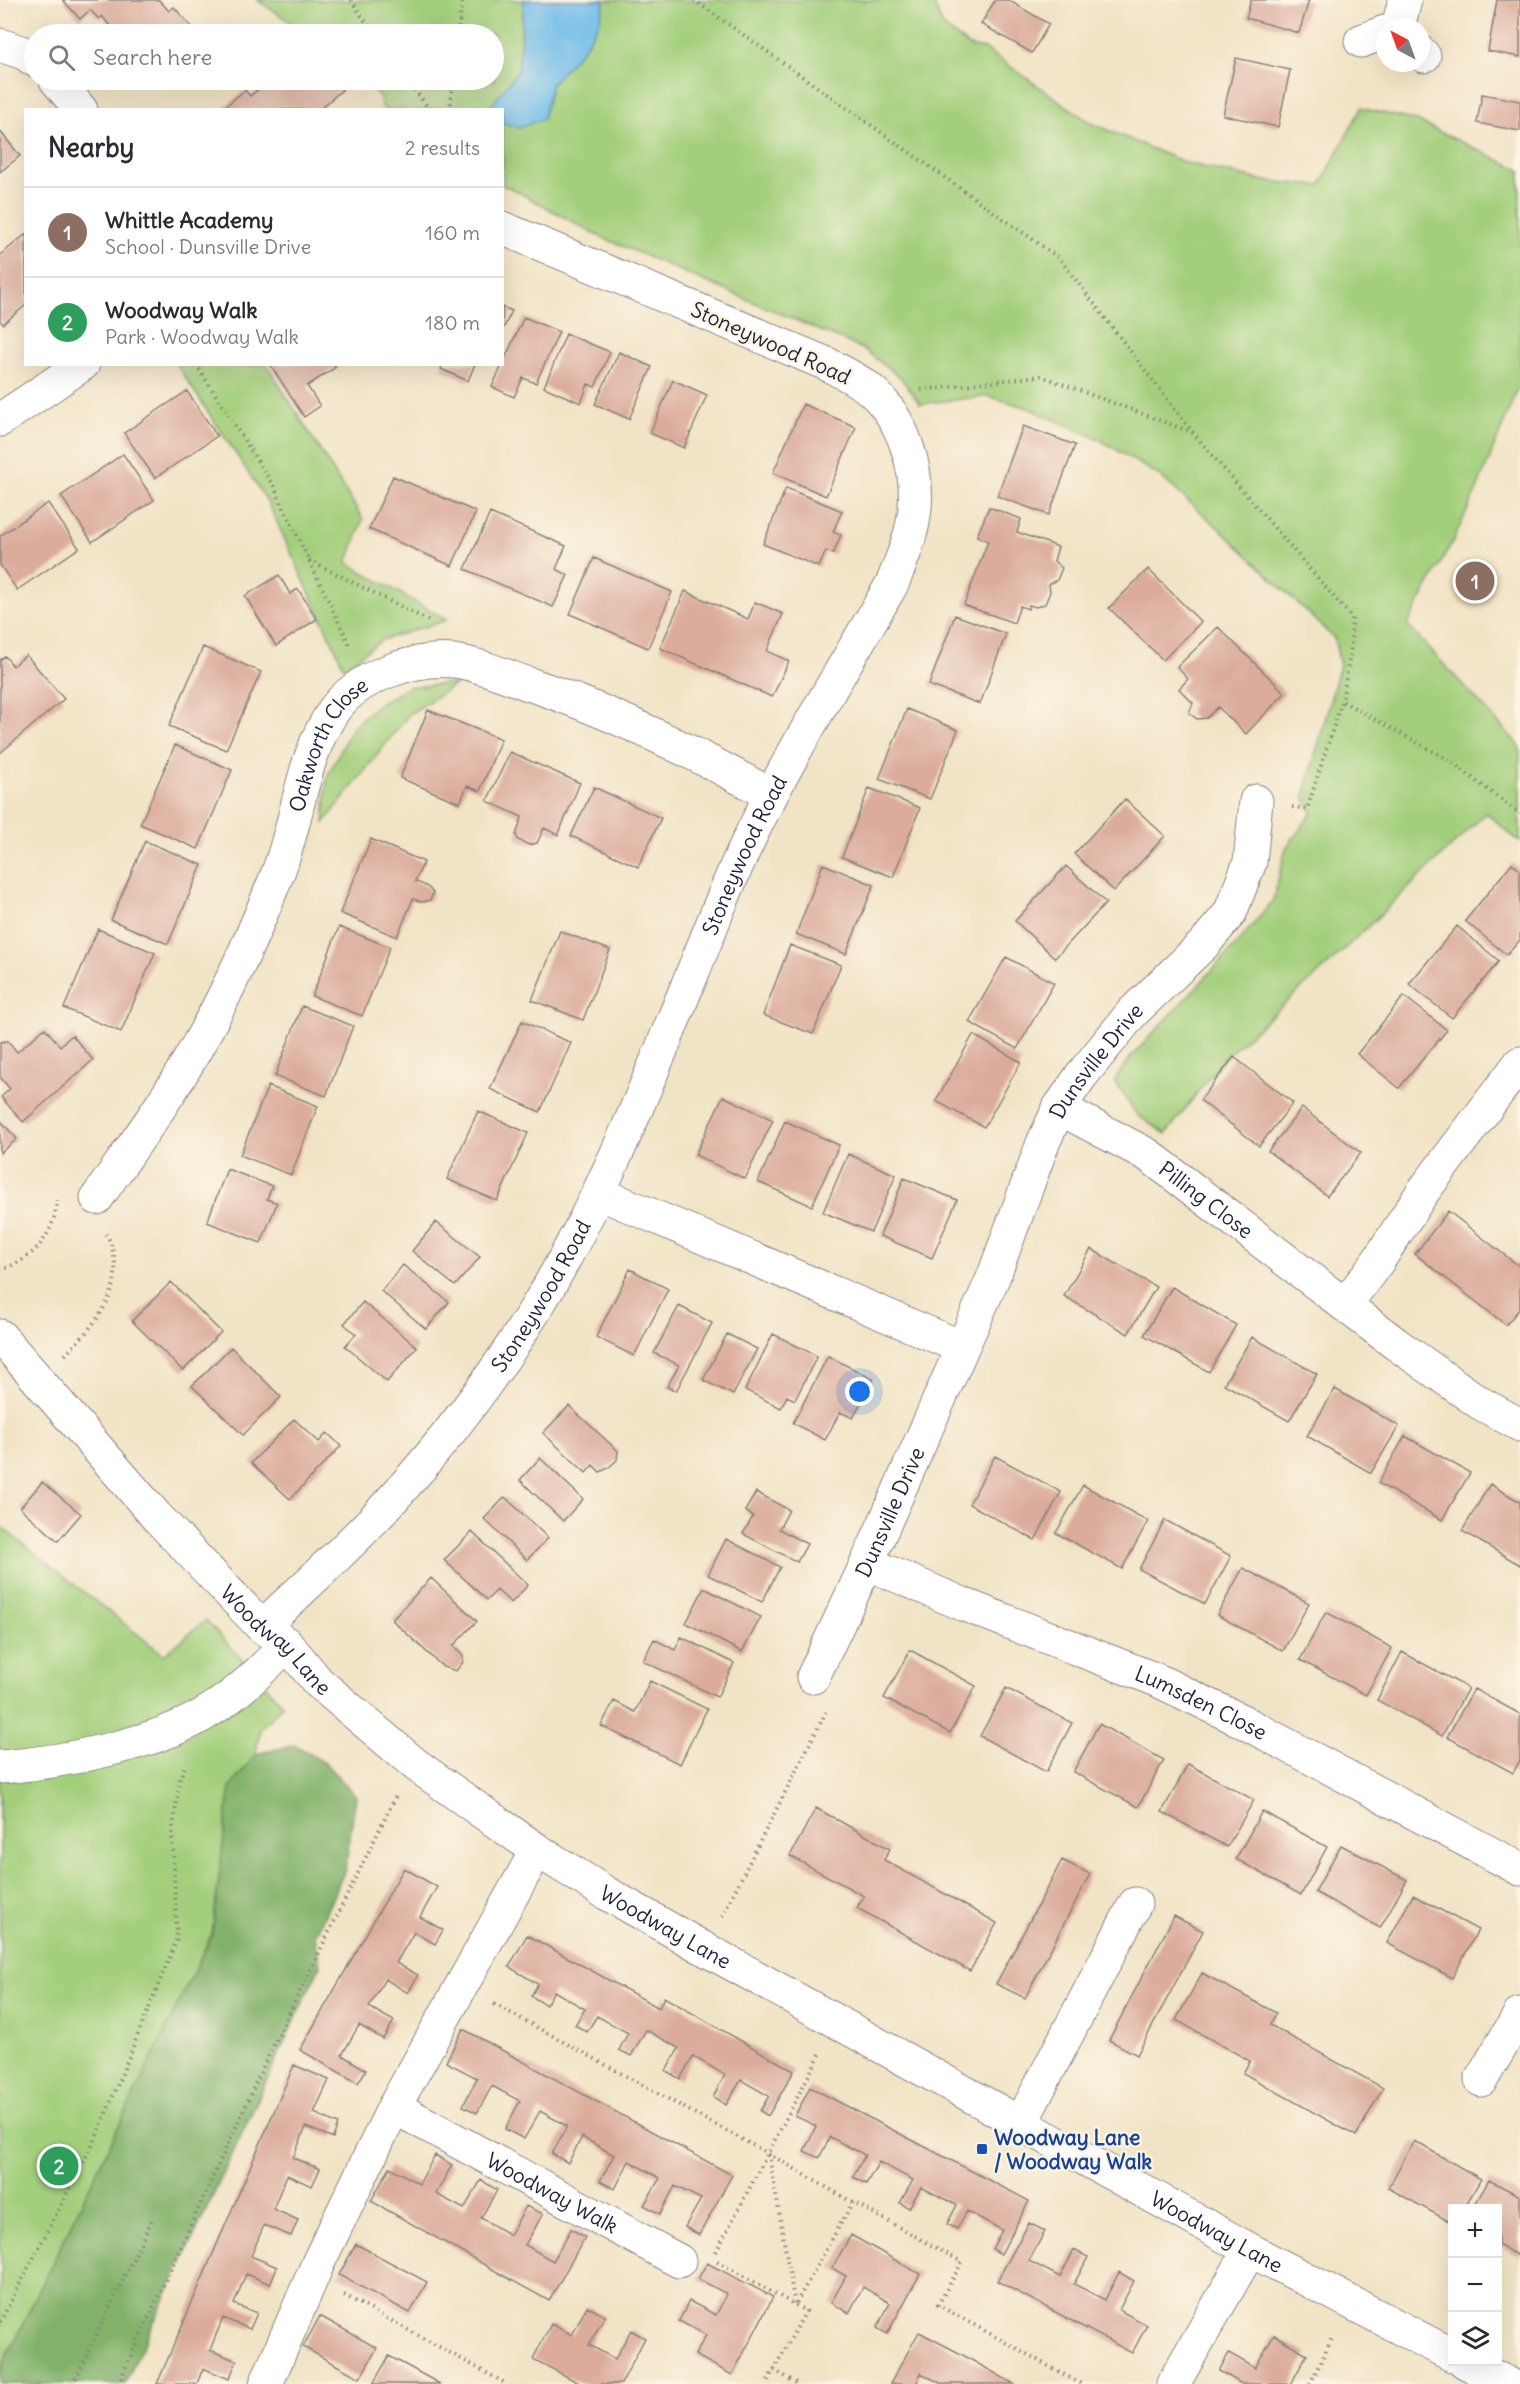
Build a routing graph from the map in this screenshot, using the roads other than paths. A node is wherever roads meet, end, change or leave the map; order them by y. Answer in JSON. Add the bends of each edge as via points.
{"nodes":[{"id":1,"x":1405,"y":0,"type":"edge"},
{"id":2,"x":1400,"y":18,"type":"edge"},
{"id":3,"x":0,"y":45,"type":"edge"},
{"id":4,"x":24,"y":53,"type":"edge"},
{"id":5,"x":64,"y":90,"type":"edge"},
{"id":6,"x":79,"y":108,"type":"edge"},
{"id":7,"x":504,"y":229,"type":"edge"},
{"id":8,"x":80,"y":366,"type":"edge"},
{"id":9,"x":0,"y":420,"type":"edge"},
{"id":10,"x":771,"y":795,"type":"junction"},
{"id":11,"x":1256,"y":801,"type":"road end"},
{"id":12,"x":1518,"y":1070,"type":"edge"},
{"id":13,"x":1059,"y":1108,"type":"junction"},
{"id":14,"x":599,"y":1193,"type":"junction"},
{"id":15,"x":98,"y":1212,"type":"road end"},
{"id":16,"x":1345,"y":1305,"type":"junction"},
{"id":17,"x":0,"y":1336,"type":"edge"},
{"id":18,"x":961,"y":1347,"type":"junction"},
{"id":19,"x":1520,"y":1425,"type":"edge"},
{"id":20,"x":867,"y":1563,"type":"junction"},
{"id":21,"x":274,"y":1636,"type":"junction"},
{"id":22,"x":813,"y":1677,"type":"road end"},
{"id":23,"x":0,"y":1767,"type":"edge"},
{"id":24,"x":537,"y":1850,"type":"junction"},
{"id":25,"x":1520,"y":1869,"type":"edge"},
{"id":26,"x":1135,"y":1904,"type":"dead end"},
{"id":27,"x":1520,"y":2014,"type":"edge"},
{"id":28,"x":1481,"y":2079,"type":"dead end"},
{"id":29,"x":394,"y":2107,"type":"junction"},
{"id":30,"x":1021,"y":2123,"type":"junction"},
{"id":31,"x":1250,"y":2250,"type":"junction"},
{"id":32,"x":679,"y":2260,"type":"dead end"},
{"id":33,"x":1448,"y":2353,"type":"edge"},
{"id":34,"x":1475,"y":2366,"type":"edge"},
{"id":35,"x":266,"y":2384,"type":"edge"},
{"id":36,"x":1173,"y":2384,"type":"edge"},
{"id":37,"x":1509,"y":2384,"type":"edge"}],
"edges":[{"from":1,"to":2,"type":"street"},
{"from":3,"to":4,"type":"street"},
{"from":5,"to":6,"type":"street"},
{"from":7,"to":10,"type":"street","name":"Stoneywood Road","via":[[827,364],[867,387],[888,410],[907,444],[915,482],[914,522],[904,554],[892,584]]},
{"from":8,"to":9,"type":"street"},
{"from":10,"to":14,"type":"street","name":"Stoneywood Road","via":[[741,855]]},
{"from":10,"to":15,"type":"street","name":"Oakworth Close","via":[[644,730],[553,692],[454,661],[418,662],[390,669],[367,682],[336,708],[317,740],[304,774],[279,872],[231,984]]},
{"from":11,"to":13,"type":"street","name":"Dunsville Drive","via":[[1250,862],[1230,913],[1204,944],[1132,1012]]},
{"from":12,"to":16,"type":"street","via":[[1422,1193]]},
{"from":13,"to":16,"type":"street","name":"Pilling Close","via":[[1148,1155]]},
{"from":13,"to":18,"type":"street","name":"Dunsville Drive","via":[[993,1278]]},
{"from":14,"to":18,"type":"street"},
{"from":14,"to":21,"type":"street","name":"Stoneywood Road","via":[[536,1310],[491,1378],[390,1502],[339,1554]]},
{"from":16,"to":19,"type":"street","name":"Pilling Close","via":[[1480,1402]]},
{"from":17,"to":21,"type":"street","name":"Woodway Lane","via":[[156,1516]]},
{"from":18,"to":20,"type":"street","name":"Dunsville Drive"},
{"from":20,"to":22,"type":"street","name":"Dunsville Drive"},
{"from":20,"to":25,"type":"street","name":"Lumsden Close","via":[[1157,1680]]},
{"from":21,"to":23,"type":"street","name":"Stoneywood Road","via":[[258,1674],[210,1711],[166,1733],[75,1756]]},
{"from":21,"to":24,"type":"street","name":"Woodway Lane","via":[[318,1682],[416,1765]]},
{"from":24,"to":29,"type":"street"},
{"from":24,"to":30,"type":"street","name":"Woodway Lane","via":[[705,1949]]},
{"from":26,"to":30,"type":"street"},
{"from":27,"to":28,"type":"street"},
{"from":29,"to":32,"type":"street","name":"Woodway Walk"},
{"from":29,"to":35,"type":"street","via":[[356,2181]]},
{"from":30,"to":31,"type":"street","name":"Woodway Lane"},
{"from":31,"to":33,"type":"street","name":"Woodway Lane"},
{"from":31,"to":36,"type":"street"},
{"from":34,"to":37,"type":"street"}]}
